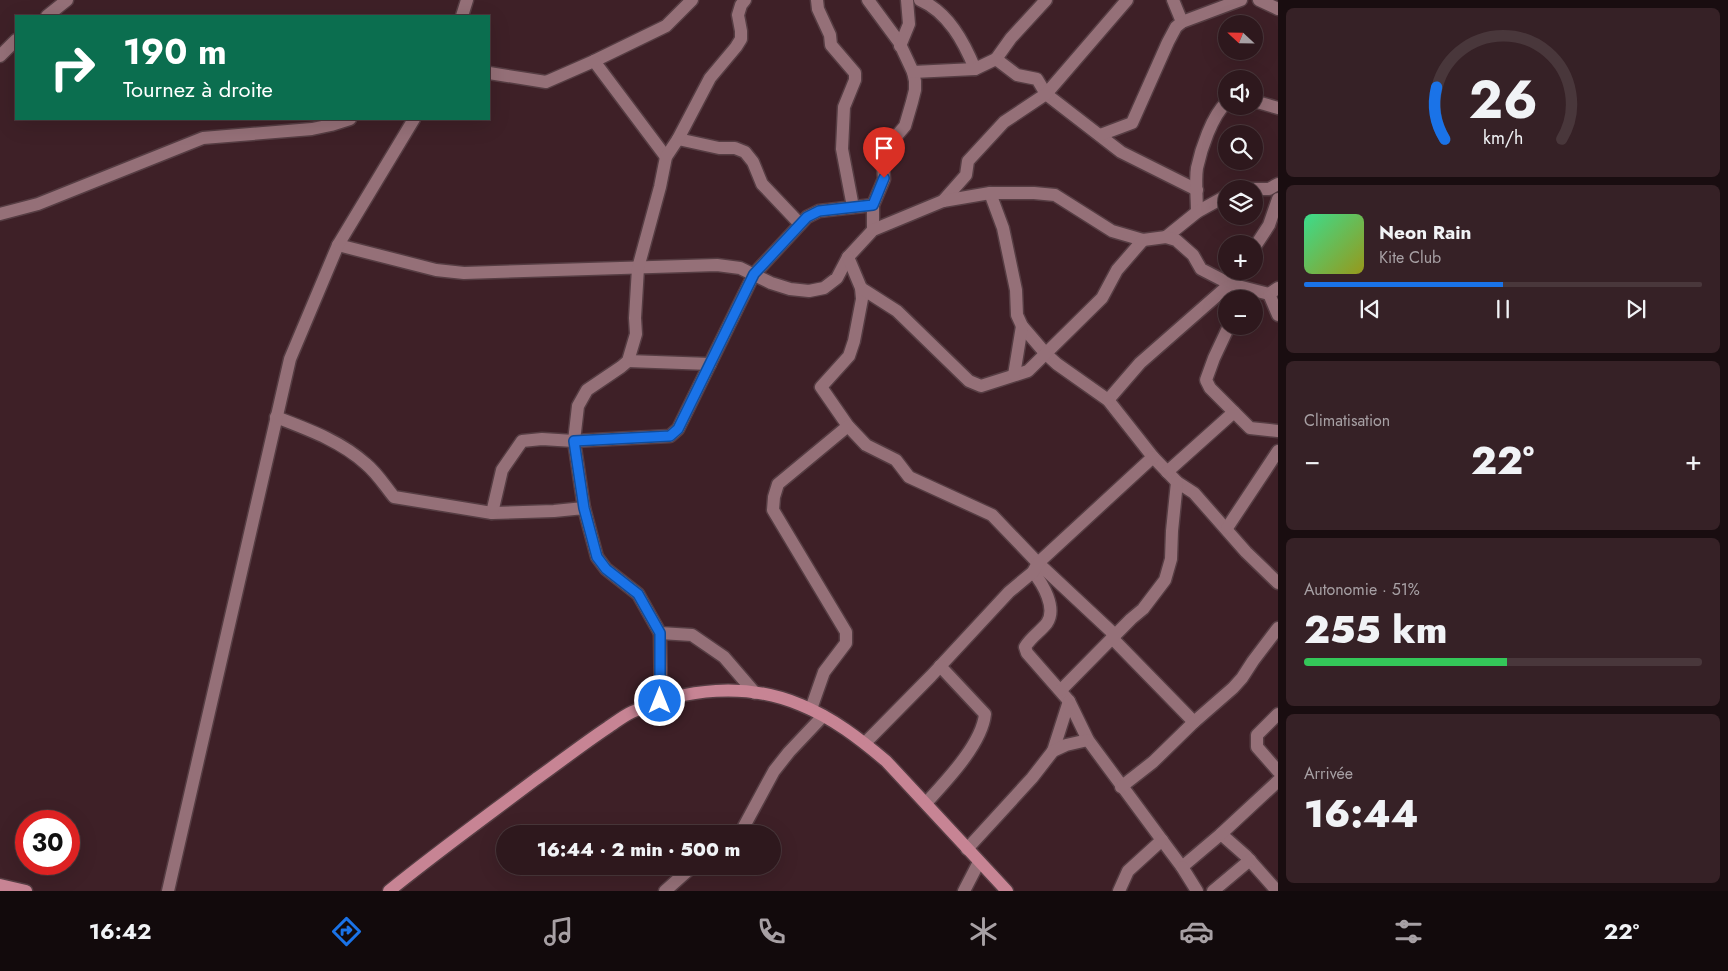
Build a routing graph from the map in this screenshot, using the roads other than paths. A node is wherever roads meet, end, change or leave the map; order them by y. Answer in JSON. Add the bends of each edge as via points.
{"nodes":[{"id":1,"x":67,"y":0,"type":"edge"},
{"id":2,"x":467,"y":0,"type":"edge"},
{"id":3,"x":692,"y":0,"type":"edge"},
{"id":4,"x":745,"y":0,"type":"edge"},
{"id":5,"x":818,"y":0,"type":"edge"},
{"id":6,"x":868,"y":0,"type":"edge"},
{"id":7,"x":907,"y":0,"type":"edge"},
{"id":8,"x":920,"y":0,"type":"edge"},
{"id":9,"x":1046,"y":0,"type":"edge"},
{"id":10,"x":1127,"y":0,"type":"edge"},
{"id":11,"x":1173,"y":0,"type":"edge"},
{"id":12,"x":1241,"y":0,"type":"edge"},
{"id":13,"x":1259,"y":0,"type":"edge"},
{"id":14,"x":1278,"y":9,"type":"edge"},
{"id":15,"x":47,"y":15,"type":"edge"},
{"id":16,"x":462,"y":15,"type":"edge"},
{"id":17,"x":1182,"y":22,"type":"junction"},
{"id":18,"x":15,"y":41,"type":"edge"},
{"id":19,"x":900,"y":46,"type":"junction"},
{"id":20,"x":0,"y":56,"type":"edge"},
{"id":21,"x":996,"y":59,"type":"junction"},
{"id":22,"x":594,"y":61,"type":"junction"},
{"id":23,"x":976,"y":69,"type":"junction"},
{"id":24,"x":913,"y":72,"type":"junction"},
{"id":25,"x":490,"y":73,"type":"edge"},
{"id":26,"x":1046,"y":94,"type":"junction"},
{"id":27,"x":1263,"y":104,"type":"edge"},
{"id":28,"x":1278,"y":108,"type":"edge"},
{"id":29,"x":1218,"y":115,"type":"edge"},
{"id":30,"x":347,"y":120,"type":"edge"},
{"id":31,"x":413,"y":120,"type":"edge"},
{"id":32,"x":1100,"y":135,"type":"junction"},
{"id":33,"x":678,"y":139,"type":"junction"},
{"id":34,"x":666,"y":157,"type":"junction"},
{"id":35,"x":1278,"y":184,"type":"edge"},
{"id":36,"x":1263,"y":189,"type":"edge"},
{"id":37,"x":1197,"y":190,"type":"junction"},
{"id":38,"x":990,"y":193,"type":"junction"},
{"id":39,"x":1278,"y":199,"type":"edge"},
{"id":40,"x":1218,"y":200,"type":"edge"},
{"id":41,"x":943,"y":201,"type":"junction"},
{"id":42,"x":873,"y":205,"type":"junction"},
{"id":43,"x":853,"y":207,"type":"junction"},
{"id":44,"x":1197,"y":212,"type":"junction"},
{"id":45,"x":0,"y":214,"type":"edge"},
{"id":46,"x":800,"y":224,"type":"junction"},
{"id":47,"x":872,"y":230,"type":"junction"},
{"id":48,"x":1262,"y":235,"type":"edge"},
{"id":49,"x":1166,"y":237,"type":"junction"},
{"id":50,"x":1143,"y":240,"type":"junction"},
{"id":51,"x":338,"y":245,"type":"junction"},
{"id":52,"x":848,"y":257,"type":"junction"},
{"id":53,"x":638,"y":268,"type":"junction"},
{"id":54,"x":754,"y":274,"type":"junction"},
{"id":55,"x":1233,"y":280,"type":"edge"},
{"id":56,"x":1230,"y":284,"type":"junction"},
{"id":57,"x":862,"y":288,"type":"junction"},
{"id":58,"x":1239,"y":290,"type":"edge"},
{"id":59,"x":1274,"y":291,"type":"edge"},
{"id":60,"x":1278,"y":315,"type":"edge"},
{"id":61,"x":1022,"y":326,"type":"junction"},
{"id":62,"x":1225,"y":335,"type":"edge"},
{"id":63,"x":1046,"y":354,"type":"junction"},
{"id":64,"x":628,"y":361,"type":"junction"},
{"id":65,"x":710,"y":364,"type":"junction"},
{"id":66,"x":1014,"y":375,"type":"junction"},
{"id":67,"x":1108,"y":400,"type":"junction"},
{"id":68,"x":1234,"y":412,"type":"junction"},
{"id":69,"x":276,"y":417,"type":"junction"},
{"id":70,"x":848,"y":426,"type":"junction"},
{"id":71,"x":1278,"y":431,"type":"edge"},
{"id":72,"x":574,"y":441,"type":"junction"},
{"id":73,"x":1278,"y":451,"type":"edge"},
{"id":74,"x":1153,"y":457,"type":"junction"},
{"id":75,"x":1167,"y":472,"type":"junction"},
{"id":76,"x":1177,"y":482,"type":"junction"},
{"id":77,"x":584,"y":508,"type":"junction"},
{"id":78,"x":492,"y":513,"type":"junction"},
{"id":79,"x":1227,"y":528,"type":"junction"},
{"id":80,"x":1035,"y":567,"type":"junction"},
{"id":81,"x":1278,"y":583,"type":"edge"},
{"id":82,"x":1277,"y":631,"type":"edge"},
{"id":83,"x":660,"y":633,"type":"junction"},
{"id":84,"x":1114,"y":636,"type":"junction"},
{"id":85,"x":940,"y":666,"type":"junction"},
{"id":86,"x":1061,"y":690,"type":"junction"},
{"id":87,"x":755,"y":693,"type":"junction"},
{"id":88,"x":660,"y":701,"type":"junction"},
{"id":89,"x":1068,"y":701,"type":"junction"},
{"id":90,"x":811,"y":709,"type":"junction"},
{"id":91,"x":1278,"y":714,"type":"edge"},
{"id":92,"x":823,"y":716,"type":"junction"},
{"id":93,"x":1194,"y":722,"type":"junction"},
{"id":94,"x":1088,"y":740,"type":"junction"},
{"id":95,"x":865,"y":743,"type":"junction"},
{"id":96,"x":1053,"y":751,"type":"junction"},
{"id":97,"x":1278,"y":771,"type":"edge"},
{"id":98,"x":1278,"y":781,"type":"edge"},
{"id":99,"x":1121,"y":787,"type":"junction"},
{"id":100,"x":926,"y":804,"type":"junction"},
{"id":101,"x":745,"y":825,"type":"edge"},
{"id":102,"x":1221,"y":834,"type":"junction"},
{"id":103,"x":1162,"y":840,"type":"junction"},
{"id":104,"x":967,"y":849,"type":"junction"},
{"id":105,"x":1250,"y":860,"type":"junction"},
{"id":106,"x":979,"y":862,"type":"junction"},
{"id":107,"x":1182,"y":867,"type":"junction"},
{"id":108,"x":683,"y":875,"type":"edge"},
{"id":109,"x":0,"y":886,"type":"edge"},
{"id":110,"x":26,"y":891,"type":"edge"},
{"id":111,"x":168,"y":891,"type":"edge"},
{"id":112,"x":389,"y":891,"type":"edge"},
{"id":113,"x":665,"y":891,"type":"edge"},
{"id":114,"x":964,"y":891,"type":"edge"},
{"id":115,"x":1006,"y":891,"type":"edge"},
{"id":116,"x":1119,"y":891,"type":"edge"},
{"id":117,"x":1197,"y":891,"type":"edge"},
{"id":118,"x":1214,"y":891,"type":"edge"},
{"id":119,"x":1277,"y":891,"type":"edge"}],
"edges":[{"from":1,"to":15,"type":"street"},
{"from":2,"to":16,"type":"street"},
{"from":3,"to":22,"type":"street","via":[[666,26]]},
{"from":4,"to":33,"type":"street","via":[[738,15],[741,39],[710,78]]},
{"from":5,"to":43,"type":"street","via":[[831,45],[855,73],[844,107],[842,148]]},
{"from":6,"to":19,"type":"street"},
{"from":7,"to":19,"type":"street","via":[[909,24]]},
{"from":8,"to":23,"type":"street","via":[[954,28],[966,45]]},
{"from":9,"to":21,"type":"street"},
{"from":10,"to":26,"type":"street"},
{"from":11,"to":17,"type":"street"},
{"from":12,"to":17,"type":"street"},
{"from":13,"to":14,"type":"street"},
{"from":17,"to":32,"type":"street","via":[[1168,42],[1132,123]]},
{"from":18,"to":20,"type":"street"},
{"from":19,"to":24,"type":"street"},
{"from":21,"to":23,"type":"street"},
{"from":21,"to":26,"type":"street","via":[[1017,75],[1037,78]]},
{"from":22,"to":25,"type":"street","via":[[546,82]]},
{"from":22,"to":34,"type":"street"},
{"from":23,"to":24,"type":"street"},
{"from":24,"to":42,"type":"street","via":[[915,90],[905,126],[882,152],[884,178]]},
{"from":26,"to":32,"type":"street"},
{"from":26,"to":41,"type":"street","via":[[1004,122],[968,161],[966,175]]},
{"from":27,"to":28,"type":"street"},
{"from":29,"to":37,"type":"street","via":[[1206,137],[1197,169]]},
{"from":30,"to":45,"type":"street","via":[[312,129],[204,138],[38,204]]},
{"from":31,"to":51,"type":"street"},
{"from":32,"to":37,"type":"street","via":[[1121,152]]},
{"from":33,"to":34,"type":"street"},
{"from":33,"to":46,"type":"street","via":[[745,152],[762,184]]},
{"from":34,"to":53,"type":"street"},
{"from":35,"to":36,"type":"street"},
{"from":37,"to":44,"type":"street"},
{"from":38,"to":41,"type":"street"},
{"from":38,"to":50,"type":"street","via":[[1055,195],[1112,231]]},
{"from":38,"to":61,"type":"street","via":[[1003,228]]},
{"from":39,"to":48,"type":"street"},
{"from":40,"to":44,"type":"street"},
{"from":41,"to":47,"type":"street"},
{"from":42,"to":43,"type":"street"},
{"from":42,"to":47,"type":"street"},
{"from":43,"to":46,"type":"street","via":[[819,211]]},
{"from":44,"to":49,"type":"street"},
{"from":46,"to":54,"type":"street"},
{"from":47,"to":52,"type":"street"},
{"from":49,"to":50,"type":"street"},
{"from":49,"to":56,"type":"street","via":[[1180,243],[1201,269]]},
{"from":50,"to":63,"type":"street","via":[[1117,270],[1102,298]]},
{"from":51,"to":53,"type":"street","via":[[436,270],[464,273]]},
{"from":51,"to":69,"type":"street","via":[[290,359]]},
{"from":52,"to":54,"type":"street","via":[[836,278],[824,288],[809,291],[772,284]]},
{"from":52,"to":57,"type":"street"},
{"from":53,"to":54,"type":"street","via":[[717,265],[740,268]]},
{"from":53,"to":64,"type":"street","via":[[636,334]]},
{"from":54,"to":65,"type":"street"},
{"from":55,"to":56,"type":"street"},
{"from":56,"to":58,"type":"street"},
{"from":56,"to":67,"type":"street","via":[[1140,363]]},
{"from":57,"to":66,"type":"street","via":[[898,311],[969,381],[981,386]]},
{"from":57,"to":70,"type":"street","via":[[849,356],[821,387]]},
{"from":59,"to":60,"type":"street"},
{"from":61,"to":63,"type":"street"},
{"from":61,"to":66,"type":"street"},
{"from":62,"to":68,"type":"street","via":[[1206,380]]},
{"from":63,"to":66,"type":"street","via":[[1028,371]]},
{"from":63,"to":67,"type":"street"},
{"from":64,"to":65,"type":"street"},
{"from":64,"to":72,"type":"street","via":[[587,390],[578,406]]},
{"from":65,"to":72,"type":"street","via":[[678,429],[670,436]]},
{"from":67,"to":74,"type":"street"},
{"from":68,"to":71,"type":"street","via":[[1250,428]]},
{"from":68,"to":75,"type":"street"},
{"from":69,"to":78,"type":"street","via":[[345,449],[366,464],[394,497]]},
{"from":69,"to":111,"type":"street"},
{"from":70,"to":80,"type":"street","via":[[866,445],[896,460],[909,477],[992,515]]},
{"from":70,"to":90,"type":"street","via":[[778,484],[774,497],[773,510],[846,632],[846,644],[824,672]]},
{"from":72,"to":77,"type":"street"},
{"from":72,"to":78,"type":"street","via":[[522,441],[502,470]]},
{"from":73,"to":79,"type":"street"},
{"from":74,"to":75,"type":"street"},
{"from":74,"to":80,"type":"street"},
{"from":75,"to":76,"type":"street"},
{"from":76,"to":79,"type":"street","via":[[1194,493]]},
{"from":76,"to":84,"type":"street","via":[[1171,559],[1165,580],[1143,609]]},
{"from":77,"to":78,"type":"street"},
{"from":77,"to":83,"type":"street","via":[[597,557],[606,569],[638,594]]},
{"from":79,"to":81,"type":"street"},
{"from":80,"to":84,"type":"street"},
{"from":80,"to":85,"type":"street"},
{"from":80,"to":86,"type":"street","via":[[1051,611],[1048,622],[1025,647]]},
{"from":82,"to":93,"type":"street","via":[[1242,678]]},
{"from":83,"to":87,"type":"street","via":[[692,635],[724,657]]},
{"from":83,"to":88,"type":"street"},
{"from":84,"to":86,"type":"street"},
{"from":84,"to":93,"type":"street"},
{"from":85,"to":95,"type":"street"},
{"from":85,"to":100,"type":"street","via":[[985,714],[984,725],[967,754]]},
{"from":86,"to":89,"type":"street"},
{"from":87,"to":88,"type":"main road","via":[[714,690]]},
{"from":87,"to":90,"type":"main road"},
{"from":88,"to":112,"type":"main road","via":[[631,713],[592,738]]},
{"from":89,"to":94,"type":"street"},
{"from":89,"to":96,"type":"street"},
{"from":90,"to":92,"type":"main road"},
{"from":91,"to":97,"type":"street","via":[[1257,735],[1257,747]]},
{"from":92,"to":95,"type":"main road"},
{"from":92,"to":101,"type":"street","via":[[774,771]]},
{"from":93,"to":99,"type":"street","via":[[1153,762]]},
{"from":94,"to":96,"type":"street"},
{"from":94,"to":99,"type":"street"},
{"from":95,"to":100,"type":"main road"},
{"from":96,"to":104,"type":"street"},
{"from":98,"to":102,"type":"street"},
{"from":99,"to":103,"type":"street"},
{"from":100,"to":104,"type":"main road"},
{"from":102,"to":105,"type":"street"},
{"from":102,"to":107,"type":"street"},
{"from":103,"to":107,"type":"street"},
{"from":103,"to":116,"type":"street","via":[[1128,871]]},
{"from":104,"to":106,"type":"main road"},
{"from":105,"to":118,"type":"street"},
{"from":105,"to":119,"type":"street"},
{"from":106,"to":114,"type":"street"},
{"from":106,"to":115,"type":"main road"},
{"from":107,"to":117,"type":"street"},
{"from":108,"to":113,"type":"street"},
{"from":109,"to":110,"type":"main road"}]}
